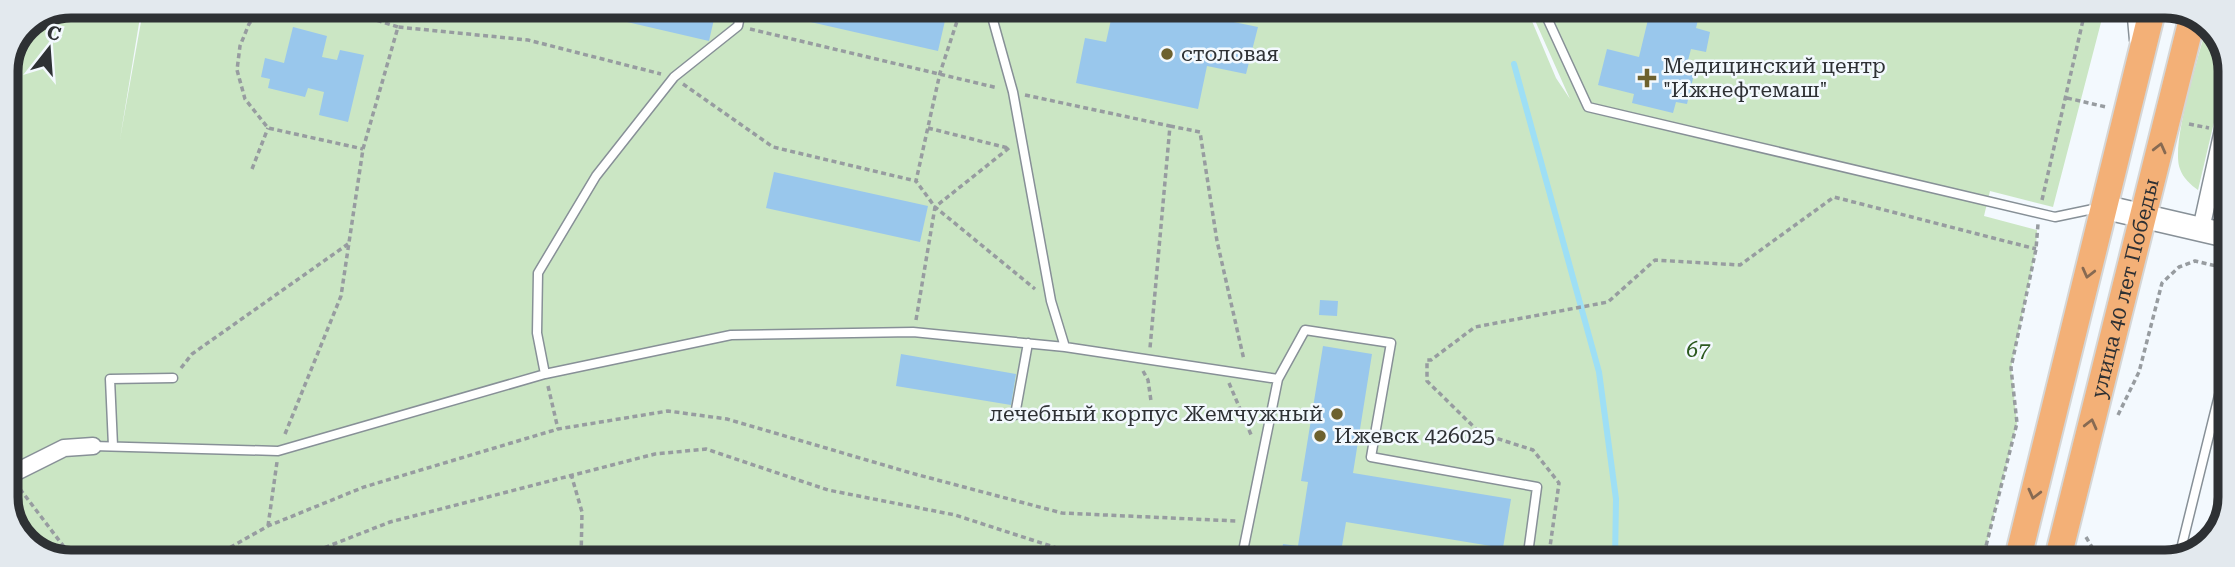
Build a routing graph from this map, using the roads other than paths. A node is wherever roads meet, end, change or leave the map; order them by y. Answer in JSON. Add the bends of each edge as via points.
{"nodes":[{"id":1,"x":740,"y":18,"type":"edge"},
{"id":2,"x":992,"y":18,"type":"edge"},
{"id":3,"x":1547,"y":18,"type":"edge"},
{"id":4,"x":2136,"y":18,"type":"edge"},
{"id":5,"x":2150,"y":18,"type":"edge"},
{"id":6,"x":2191,"y":25,"type":"edge"},
{"id":7,"x":2139,"y":62,"type":"junction"},
{"id":8,"x":2217,"y":159,"type":"edge"},
{"id":9,"x":2104,"y":207,"type":"junction"},
{"id":10,"x":2143,"y":214,"type":"junction"},
{"id":11,"x":2201,"y":229,"type":"junction"},
{"id":12,"x":2217,"y":233,"type":"edge"},
{"id":13,"x":1028,"y":343,"type":"junction"},
{"id":14,"x":1065,"y":347,"type":"junction"},
{"id":15,"x":545,"y":374,"type":"junction"},
{"id":16,"x":173,"y":378,"type":"road end"},
{"id":17,"x":1278,"y":379,"type":"junction"},
{"id":18,"x":2218,"y":400,"type":"edge"},
{"id":19,"x":1015,"y":415,"type":"dead end"},
{"id":20,"x":93,"y":446,"type":"joint"},
{"id":21,"x":113,"y":446,"type":"junction"},
{"id":22,"x":18,"y":471,"type":"edge"},
{"id":23,"x":2181,"y":546,"type":"edge"},
{"id":24,"x":1243,"y":550,"type":"edge"},
{"id":25,"x":1528,"y":550,"type":"edge"},
{"id":26,"x":2020,"y":550,"type":"edge"},
{"id":27,"x":2060,"y":550,"type":"edge"}],
"edges":[{"from":1,"to":15,"type":"lane","via":[[738,26],[674,77],[596,176],[538,273],[537,333]]},
{"from":2,"to":14,"type":"lane","via":[[1013,92],[1051,301]]},
{"from":3,"to":9,"type":"lane","via":[[1588,107],[2056,217]]},
{"from":4,"to":7,"type":"street","name":"улица 40 лет Победы"},
{"from":5,"to":7,"type":"main road","name":"улица 40 лет Победы"},
{"from":10,"to":6,"type":"main road","name":"улица 40 лет Победы","one_way":true},
{"from":7,"to":9,"type":"main road","name":"улица 40 лет Победы"},
{"from":8,"to":11,"type":"street"},
{"from":9,"to":10,"type":"main road"},
{"from":9,"to":26,"type":"main road","name":"улица 40 лет Победы","one_way":true},
{"from":10,"to":11,"type":"main road"},
{"from":27,"to":10,"type":"main road","name":"улица 40 лет Победы","one_way":true},
{"from":11,"to":12,"type":"main road"},
{"from":13,"to":14,"type":"lane"},
{"from":13,"to":15,"type":"lane","via":[[914,332],[731,335]]},
{"from":13,"to":19,"type":"lane"},
{"from":14,"to":17,"type":"lane"},
{"from":15,"to":21,"type":"lane","via":[[278,451]]},
{"from":16,"to":21,"type":"lane","via":[[110,379]]},
{"from":17,"to":24,"type":"lane"},
{"from":17,"to":25,"type":"lane","via":[[1305,330],[1391,343],[1371,457],[1537,487]]},
{"from":18,"to":23,"type":"lane"},
{"from":20,"to":21,"type":"lane"},
{"from":20,"to":22,"type":"street","via":[[64,448]]}]}
